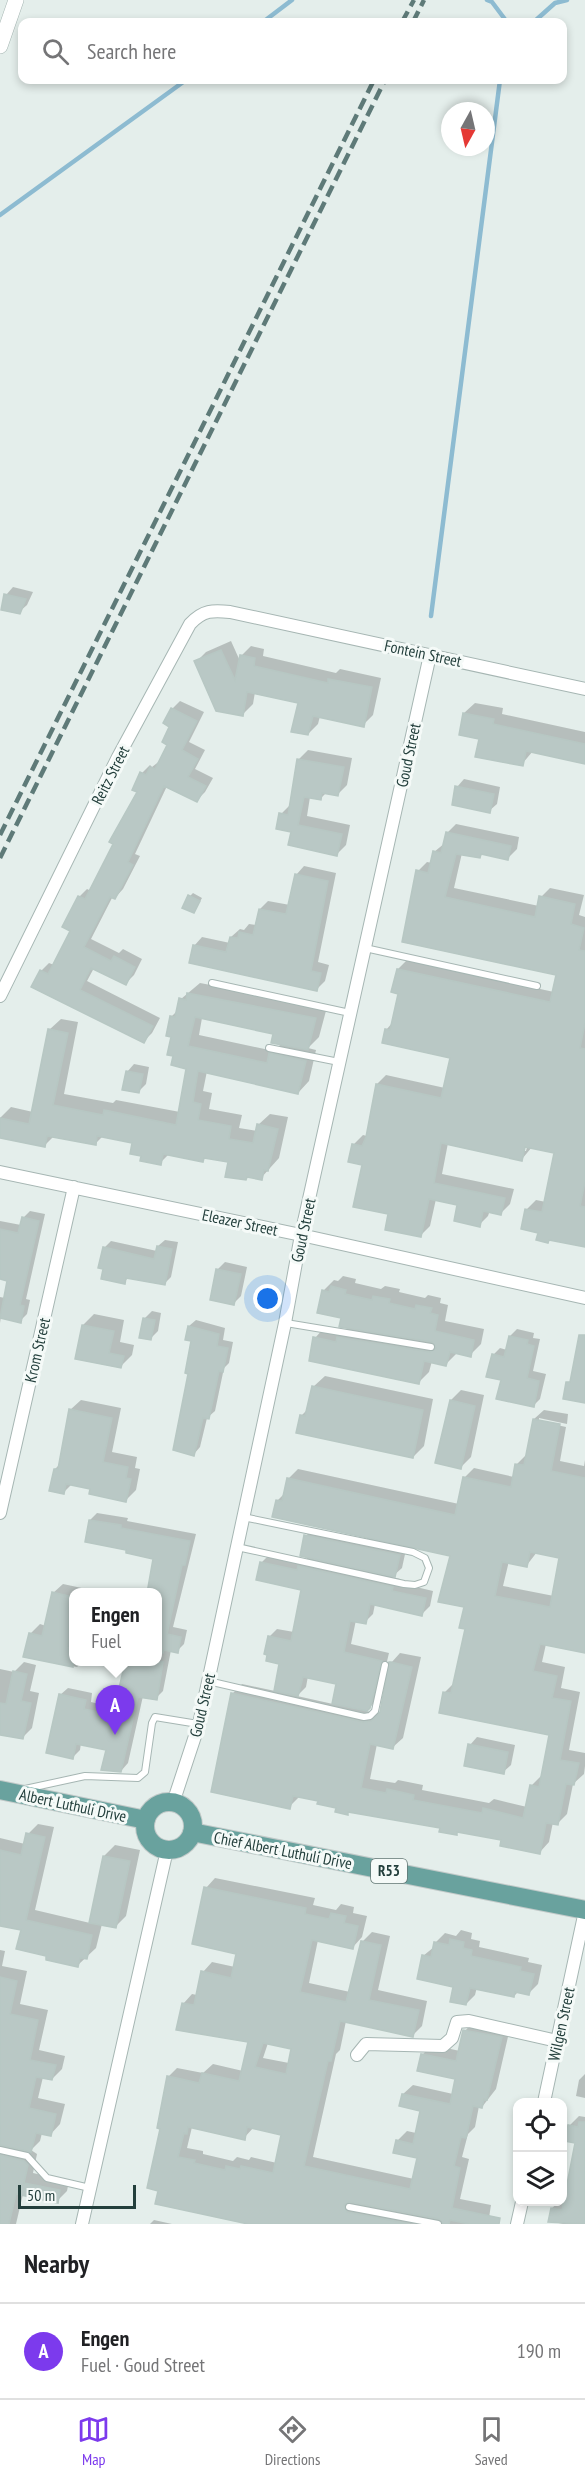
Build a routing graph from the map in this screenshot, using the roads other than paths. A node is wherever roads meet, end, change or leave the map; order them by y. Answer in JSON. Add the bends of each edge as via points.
{"nodes":[{"id":1,"x":15,"y":0,"type":"edge"},
{"id":2,"x":0,"y":46,"type":"edge"},
{"id":3,"x":261,"y":618,"type":"joint"},
{"id":4,"x":430,"y":655,"type":"junction"},
{"id":5,"x":585,"y":689,"type":"edge"},
{"id":6,"x":365,"y":948,"type":"junction"},
{"id":7,"x":212,"y":983,"type":"dead end"},
{"id":8,"x":537,"y":986,"type":"dead end"},
{"id":9,"x":0,"y":996,"type":"edge"},
{"id":10,"x":351,"y":1013,"type":"junction"},
{"id":11,"x":270,"y":1048,"type":"dead end"},
{"id":12,"x":340,"y":1062,"type":"junction"},
{"id":13,"x":0,"y":1172,"type":"edge"},
{"id":14,"x":74,"y":1187,"type":"junction"},
{"id":15,"x":301,"y":1235,"type":"junction"},
{"id":16,"x":585,"y":1298,"type":"edge"},
{"id":17,"x":285,"y":1323,"type":"junction"},
{"id":18,"x":431,"y":1347,"type":"dead end"},
{"id":19,"x":0,"y":1513,"type":"edge"},
{"id":20,"x":243,"y":1517,"type":"junction"},
{"id":21,"x":236,"y":1546,"type":"junction"},
{"id":22,"x":385,"y":1665,"type":"dead end"},
{"id":23,"x":208,"y":1681,"type":"junction"},
{"id":24,"x":199,"y":1724,"type":"junction"},
{"id":25,"x":6,"y":1791,"type":"edge"},
{"id":26,"x":173,"y":1803,"type":"junction"},
{"id":27,"x":146,"y":1820,"type":"junction"},
{"id":28,"x":192,"y":1832,"type":"junction"},
{"id":29,"x":167,"y":1850,"type":"junction"},
{"id":30,"x":585,"y":1911,"type":"edge"},
{"id":31,"x":557,"y":2042,"type":"junction"},
{"id":32,"x":357,"y":2055,"type":"dead end"},
{"id":33,"x":545,"y":2098,"type":"edge"},
{"id":34,"x":0,"y":2150,"type":"edge"},
{"id":35,"x":90,"y":2188,"type":"junction"},
{"id":36,"x":521,"y":2206,"type":"edge"},
{"id":37,"x":349,"y":2207,"type":"dead end"},
{"id":38,"x":82,"y":2224,"type":"edge"},
{"id":39,"x":438,"y":2224,"type":"edge"},
{"id":40,"x":517,"y":2224,"type":"edge"}],
"edges":[{"from":1,"to":2,"type":"street"},
{"from":3,"to":4,"type":"street","name":"Fontein Street"},
{"from":3,"to":9,"type":"street","name":"Reitz Street","via":[[211,610],[199,614],[190,624],[118,757]]},
{"from":4,"to":5,"type":"street","name":"Fontein Street"},
{"from":4,"to":6,"type":"street","name":"Goud Street"},
{"from":6,"to":8,"type":"lane"},
{"from":6,"to":10,"type":"street","name":"Goud Street"},
{"from":7,"to":10,"type":"lane"},
{"from":10,"to":12,"type":"street","name":"Goud Street"},
{"from":11,"to":12,"type":"lane"},
{"from":12,"to":15,"type":"street","name":"Goud Street"},
{"from":13,"to":14,"type":"street","name":"Eleazer Street"},
{"from":14,"to":15,"type":"street","name":"Eleazer Street"},
{"from":14,"to":19,"type":"street","name":"Krom Street"},
{"from":15,"to":16,"type":"street","name":"Eleazer Street"},
{"from":15,"to":17,"type":"street","name":"Goud Street"},
{"from":17,"to":18,"type":"lane"},
{"from":17,"to":20,"type":"street","name":"Goud Street"},
{"from":20,"to":21,"type":"street","name":"Goud Street"},
{"from":20,"to":21,"type":"lane","via":[[413,1552],[425,1558],[429,1568],[424,1582],[404,1584]]},
{"from":21,"to":23,"type":"street","name":"Goud Street"},
{"from":22,"to":23,"type":"lane","via":[[375,1711],[364,1717]]},
{"from":23,"to":24,"type":"street","name":"Goud Street"},
{"from":24,"to":25,"type":"lane","via":[[155,1718],[145,1772],[138,1778],[85,1776]]},
{"from":24,"to":26,"type":"street","name":"Goud Street"},
{"from":25,"to":27,"type":"main road","name":"Albert Luthuli Drive"},
{"from":26,"to":27,"type":"main road","name":"Albert Luthuli Drive","via":[[155,1807]]},
{"from":26,"to":28,"type":"main road","via":[[186,1809]]},
{"from":27,"to":29,"type":"main road","name":"Albert Luthuli Drive","via":[[147,1836]]},
{"from":28,"to":29,"type":"main road","via":[[183,1845]]},
{"from":28,"to":30,"type":"main road","name":"Chief Albert Luthuli Drive","number":"R53"},
{"from":29,"to":35,"type":"street"},
{"from":30,"to":31,"type":"street","name":"Wilgen Street"},
{"from":31,"to":32,"type":"street","via":[[469,2021],[457,2022],[452,2038],[443,2046],[366,2044]]},
{"from":31,"to":33,"type":"street","name":"Wilgen Street"},
{"from":34,"to":35,"type":"lane","via":[[27,2156],[47,2178]]},
{"from":35,"to":38,"type":"street"},
{"from":36,"to":40,"type":"street"},
{"from":37,"to":39,"type":"lane"}]}
